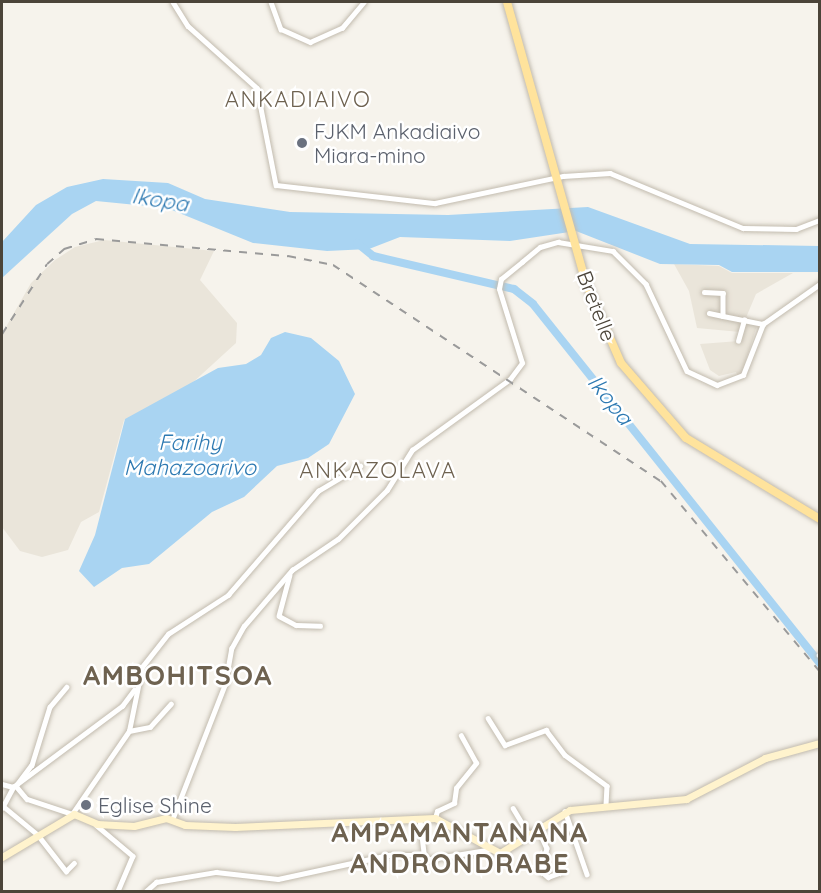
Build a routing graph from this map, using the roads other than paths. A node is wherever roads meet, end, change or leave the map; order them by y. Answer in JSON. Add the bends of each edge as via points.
{"nodes":[{"id":1,"x":173,"y":2,"type":"edge"},
{"id":2,"x":271,"y":2,"type":"edge"},
{"id":3,"x":364,"y":2,"type":"edge"},
{"id":4,"x":507,"y":2,"type":"edge"},
{"id":5,"x":556,"y":181,"type":"junction"},
{"id":6,"x":819,"y":220,"type":"edge"},
{"id":7,"x":573,"y":240,"type":"junction"},
{"id":8,"x":819,"y":284,"type":"edge"},
{"id":9,"x":704,"y":292,"type":"dead end"},
{"id":10,"x":709,"y":314,"type":"dead end"},
{"id":11,"x":723,"y":316,"type":"junction"},
{"id":12,"x":744,"y":320,"type":"junction"},
{"id":13,"x":763,"y":324,"type":"junction"},
{"id":14,"x":738,"y":341,"type":"dead end"},
{"id":15,"x":360,"y":466,"type":"dead end"},
{"id":16,"x":819,"y":519,"type":"edge"},
{"id":17,"x":292,"y":570,"type":"junction"},
{"id":18,"x":320,"y":626,"type":"dead end"},
{"id":19,"x":67,"y":687,"type":"dead end"},
{"id":20,"x":135,"y":689,"type":"junction"},
{"id":21,"x":171,"y":704,"type":"dead end"},
{"id":22,"x":488,"y":718,"type":"dead end"},
{"id":23,"x":129,"y":731,"type":"junction"},
{"id":24,"x":461,"y":736,"type":"dead end"},
{"id":25,"x":819,"y":743,"type":"edge"},
{"id":26,"x":2,"y":784,"type":"edge"},
{"id":27,"x":15,"y":787,"type":"junction"},
{"id":28,"x":606,"y":803,"type":"junction"},
{"id":29,"x":2,"y":807,"type":"edge"},
{"id":30,"x":513,"y":808,"type":"dead end"},
{"id":31,"x":565,"y":812,"type":"junction"},
{"id":32,"x":72,"y":814,"type":"junction"},
{"id":33,"x":435,"y":818,"type":"junction"},
{"id":34,"x":172,"y":820,"type":"junction"},
{"id":35,"x":420,"y":820,"type":"junction"},
{"id":36,"x":94,"y":824,"type":"junction"},
{"id":37,"x":538,"y":829,"type":"junction"},
{"id":38,"x":38,"y":835,"type":"junction"},
{"id":39,"x":529,"y":835,"type":"junction"},
{"id":40,"x":492,"y":849,"type":"junction"},
{"id":41,"x":2,"y":857,"type":"edge"},
{"id":42,"x":425,"y":860,"type":"junction"},
{"id":43,"x":74,"y":863,"type":"dead end"},
{"id":44,"x":562,"y":872,"type":"dead end"},
{"id":45,"x":587,"y":874,"type":"dead end"},
{"id":46,"x":118,"y":891,"type":"edge"},
{"id":47,"x":145,"y":891,"type":"edge"}],
"edges":[{"from":1,"to":5,"type":"street","via":[[188,26],[257,88],[276,185],[435,203]]},
{"from":2,"to":3,"type":"street","via":[[281,29],[310,42],[342,28]]},
{"from":4,"to":5,"type":"main road","name":"Bretelle"},
{"from":5,"to":6,"type":"street","via":[[610,173],[758,231],[796,229]]},
{"from":5,"to":7,"type":"main road","name":"Bretelle"},
{"from":7,"to":13,"type":"street","via":[[613,251],[628,262],[646,284],[669,341],[697,380],[717,385],[738,380]]},
{"from":7,"to":16,"type":"main road","name":"Bretelle","via":[[607,338],[658,411],[717,460]]},
{"from":7,"to":17,"type":"street","via":[[540,247],[499,284],[522,352],[518,370],[412,450],[375,502],[338,539]]},
{"from":8,"to":13,"type":"street"},
{"from":9,"to":11,"type":"street","via":[[723,293]]},
{"from":10,"to":11,"type":"street"},
{"from":11,"to":12,"type":"street"},
{"from":12,"to":13,"type":"street"},
{"from":12,"to":14,"type":"street"},
{"from":15,"to":20,"type":"street","via":[[318,491],[228,595],[168,634],[142,667]]},
{"from":17,"to":18,"type":"street","via":[[279,616],[308,628]]},
{"from":17,"to":34,"type":"street","via":[[232,645],[225,684]]},
{"from":19,"to":27,"type":"street","via":[[50,707],[33,765]]},
{"from":20,"to":23,"type":"street"},
{"from":20,"to":27,"type":"street","via":[[122,706]]},
{"from":21,"to":23,"type":"street","via":[[150,727]]},
{"from":22,"to":28,"type":"street","via":[[505,745],[546,730],[565,755],[607,786]]},
{"from":23,"to":32,"type":"street"},
{"from":24,"to":33,"type":"street","via":[[476,763],[456,788],[454,803],[436,811]]},
{"from":25,"to":28,"type":"street","via":[[765,758],[686,799]]},
{"from":26,"to":27,"type":"street"},
{"from":27,"to":29,"type":"street"},
{"from":27,"to":32,"type":"street","via":[[27,799]]},
{"from":28,"to":31,"type":"street"},
{"from":29,"to":38,"type":"street"},
{"from":30,"to":39,"type":"street"},
{"from":31,"to":37,"type":"street"},
{"from":31,"to":45,"type":"street"},
{"from":32,"to":36,"type":"street"},
{"from":32,"to":38,"type":"street"},
{"from":33,"to":35,"type":"street"},
{"from":33,"to":40,"type":"street"},
{"from":34,"to":35,"type":"street","via":[[235,827]]},
{"from":34,"to":36,"type":"street","via":[[141,826]]},
{"from":35,"to":42,"type":"street"},
{"from":36,"to":46,"type":"street","via":[[133,856]]},
{"from":37,"to":39,"type":"street"},
{"from":37,"to":44,"type":"street","via":[[547,848],[542,872],[548,877]]},
{"from":38,"to":41,"type":"street"},
{"from":38,"to":43,"type":"street","via":[[66,871]]},
{"from":39,"to":40,"type":"street","via":[[504,852]]},
{"from":40,"to":42,"type":"street"},
{"from":42,"to":47,"type":"street","via":[[418,855],[389,855],[278,879],[216,872],[156,882]]}]}
